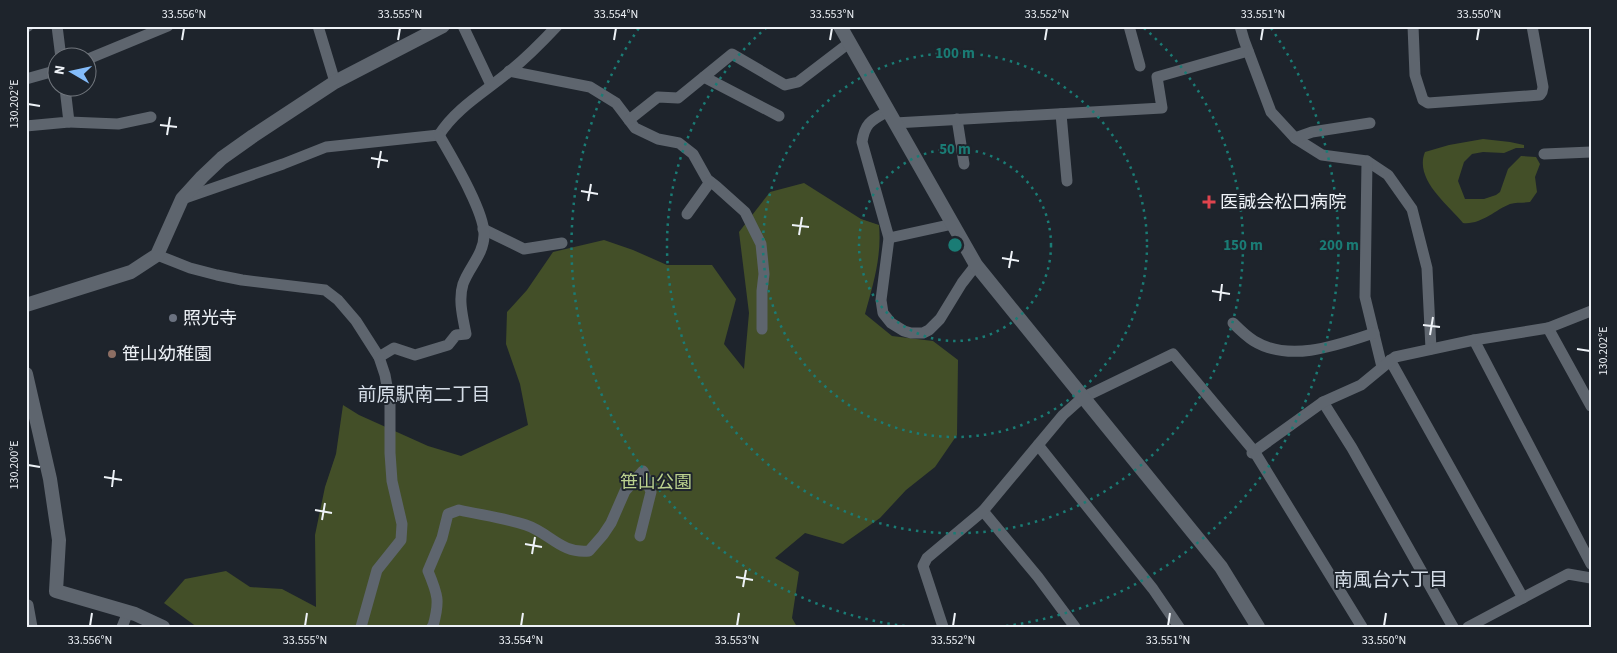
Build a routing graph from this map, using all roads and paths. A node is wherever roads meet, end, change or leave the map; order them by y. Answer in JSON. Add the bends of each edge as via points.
{"nodes":[{"id":1,"x":57,"y":26,"type":"edge"},
{"id":2,"x":168,"y":26,"type":"edge"},
{"id":3,"x":318,"y":26,"type":"edge"},
{"id":4,"x":443,"y":26,"type":"edge"},
{"id":5,"x":463,"y":26,"type":"edge"},
{"id":6,"x":557,"y":26,"type":"edge"},
{"id":7,"x":840,"y":26,"type":"edge"},
{"id":8,"x":1129,"y":26,"type":"edge"},
{"id":9,"x":1240,"y":26,"type":"edge"},
{"id":10,"x":1413,"y":26,"type":"edge"},
{"id":11,"x":1532,"y":26,"type":"edge"},
{"id":12,"x":850,"y":43,"type":"junction"},
{"id":13,"x":60,"y":48,"type":"edge"},
{"id":14,"x":1248,"y":51,"type":"junction"},
{"id":15,"x":98,"y":55,"type":"edge"},
{"id":16,"x":1140,"y":66,"type":"dead end"},
{"id":17,"x":48,"y":72,"type":"edge"},
{"id":18,"x":509,"y":72,"type":"junction"},
{"id":19,"x":704,"y":77,"type":"junction"},
{"id":20,"x":26,"y":78,"type":"edge"},
{"id":21,"x":335,"y":82,"type":"junction"},
{"id":22,"x":491,"y":85,"type":"junction"},
{"id":23,"x":66,"y":98,"type":"edge"},
{"id":24,"x":1062,"y":114,"type":"junction"},
{"id":25,"x":779,"y":116,"type":"dead end"},
{"id":26,"x":892,"y":117,"type":"junction"},
{"id":27,"x":151,"y":118,"type":"dead end"},
{"id":28,"x":630,"y":120,"type":"junction"},
{"id":29,"x":957,"y":120,"type":"junction"},
{"id":30,"x":69,"y":122,"type":"junction"},
{"id":31,"x":1370,"y":123,"type":"dead end"},
{"id":32,"x":26,"y":126,"type":"edge"},
{"id":33,"x":438,"y":135,"type":"junction"},
{"id":34,"x":1295,"y":138,"type":"junction"},
{"id":35,"x":1591,"y":152,"type":"edge"},
{"id":36,"x":1544,"y":154,"type":"dead end"},
{"id":37,"x":1367,"y":161,"type":"junction"},
{"id":38,"x":964,"y":164,"type":"dead end"},
{"id":39,"x":1067,"y":181,"type":"dead end"},
{"id":40,"x":710,"y":182,"type":"junction"},
{"id":41,"x":182,"y":199,"type":"junction"},
{"id":42,"x":687,"y":214,"type":"dead end"},
{"id":43,"x":953,"y":224,"type":"junction"},
{"id":44,"x":483,"y":230,"type":"junction"},
{"id":45,"x":889,"y":238,"type":"junction"},
{"id":46,"x":562,"y":243,"type":"dead end"},
{"id":47,"x":157,"y":255,"type":"junction"},
{"id":48,"x":976,"y":266,"type":"junction"},
{"id":49,"x":26,"y":305,"type":"edge"},
{"id":50,"x":1591,"y":311,"type":"edge"},
{"id":51,"x":1233,"y":324,"type":"dead end"},
{"id":52,"x":1548,"y":328,"type":"junction"},
{"id":53,"x":762,"y":329,"type":"dead end"},
{"id":54,"x":1374,"y":333,"type":"junction"},
{"id":55,"x":1474,"y":340,"type":"junction"},
{"id":56,"x":1431,"y":349,"type":"junction"},
{"id":57,"x":379,"y":357,"type":"junction"},
{"id":58,"x":1386,"y":363,"type":"junction"},
{"id":59,"x":26,"y":374,"type":"edge"},
{"id":60,"x":1082,"y":398,"type":"junction"},
{"id":61,"x":1323,"y":402,"type":"junction"},
{"id":62,"x":1591,"y":406,"type":"edge"},
{"id":63,"x":1038,"y":445,"type":"junction"},
{"id":64,"x":1253,"y":452,"type":"junction"},
{"id":65,"x":983,"y":511,"type":"junction"},
{"id":66,"x":640,"y":536,"type":"dead end"},
{"id":67,"x":1591,"y":564,"type":"edge"},
{"id":68,"x":1591,"y":578,"type":"edge"},
{"id":69,"x":1523,"y":598,"type":"junction"},
{"id":70,"x":28,"y":605,"type":"dead end"},
{"id":71,"x":128,"y":612,"type":"junction"},
{"id":72,"x":362,"y":626,"type":"edge"},
{"id":73,"x":32,"y":627,"type":"edge"},
{"id":74,"x":122,"y":627,"type":"edge"},
{"id":75,"x":163,"y":627,"type":"edge"},
{"id":76,"x":432,"y":627,"type":"edge"},
{"id":77,"x":943,"y":627,"type":"edge"},
{"id":78,"x":1075,"y":627,"type":"edge"},
{"id":79,"x":1179,"y":627,"type":"edge"},
{"id":80,"x":1258,"y":627,"type":"edge"},
{"id":81,"x":1362,"y":627,"type":"edge"},
{"id":82,"x":1453,"y":627,"type":"edge"},
{"id":83,"x":1468,"y":627,"type":"edge"}],
"edges":[{"from":1,"to":13,"type":"street"},
{"from":2,"to":15,"type":"street"},
{"from":3,"to":21,"type":"street"},
{"from":4,"to":21,"type":"street"},
{"from":5,"to":22,"type":"street"},
{"from":6,"to":18,"type":"street"},
{"from":7,"to":12,"type":"street"},
{"from":8,"to":16,"type":"street"},
{"from":9,"to":14,"type":"street"},
{"from":10,"to":11,"type":"street","via":[[1415,75],[1423,100],[1428,103],[1540,95],[1543,87]]},
{"from":12,"to":19,"type":"street","via":[[798,82],[785,84],[732,54]]},
{"from":12,"to":26,"type":"street"},
{"from":14,"to":24,"type":"street","via":[[1157,77],[1162,108]]},
{"from":14,"to":34,"type":"street","via":[[1271,112]]},
{"from":17,"to":20,"type":"street"},
{"from":18,"to":22,"type":"street"},
{"from":18,"to":28,"type":"street","via":[[590,87],[616,103]]},
{"from":19,"to":25,"type":"street"},
{"from":19,"to":28,"type":"street","via":[[678,98],[658,97]]},
{"from":21,"to":41,"type":"street","via":[[222,158]]},
{"from":22,"to":33,"type":"street","via":[[447,122]]},
{"from":23,"to":30,"type":"street"},
{"from":24,"to":29,"type":"street"},
{"from":24,"to":39,"type":"street"},
{"from":26,"to":29,"type":"street"},
{"from":26,"to":43,"type":"street"},
{"from":26,"to":45,"type":"street","via":[[868,123],[862,142]]},
{"from":27,"to":30,"type":"street","via":[[118,124]]},
{"from":28,"to":40,"type":"street","via":[[635,128],[679,144],[693,154]]},
{"from":29,"to":38,"type":"street"},
{"from":30,"to":32,"type":"street"},
{"from":31,"to":34,"type":"street","via":[[1312,132]]},
{"from":33,"to":41,"type":"street","via":[[326,147]]},
{"from":33,"to":44,"type":"street","via":[[455,161],[479,213]]},
{"from":34,"to":37,"type":"street","via":[[1322,155]]},
{"from":35,"to":36,"type":"street"},
{"from":37,"to":54,"type":"street","via":[[1365,297]]},
{"from":37,"to":56,"type":"street","via":[[1388,174],[1412,209],[1426,268]]},
{"from":40,"to":42,"type":"street"},
{"from":40,"to":53,"type":"street","via":[[745,212],[761,244],[764,274]]},
{"from":41,"to":47,"type":"street"},
{"from":43,"to":45,"type":"street"},
{"from":43,"to":48,"type":"street"},
{"from":44,"to":46,"type":"street","via":[[524,250]]},
{"from":44,"to":57,"type":"street","via":[[479,256],[463,284],[461,304],[466,334],[456,335],[448,344],[415,355],[394,348]]},
{"from":45,"to":48,"type":"street","via":[[882,308],[890,323],[904,331],[930,330]]},
{"from":47,"to":49,"type":"street","via":[[131,272]]},
{"from":47,"to":57,"type":"street","via":[[217,275],[325,290],[356,321]]},
{"from":48,"to":60,"type":"street"},
{"from":50,"to":52,"type":"street"},
{"from":51,"to":54,"type":"street","via":[[1255,342],[1303,351],[1340,345]]},
{"from":52,"to":55,"type":"street"},
{"from":52,"to":62,"type":"street"},
{"from":54,"to":58,"type":"street"},
{"from":55,"to":56,"type":"street"},
{"from":55,"to":67,"type":"street"},
{"from":56,"to":58,"type":"street","via":[[1395,356]]},
{"from":57,"to":72,"type":"street","via":[[390,403],[392,480],[402,524],[401,540],[377,570]]},
{"from":58,"to":61,"type":"street","via":[[1361,385]]},
{"from":58,"to":69,"type":"street"},
{"from":59,"to":71,"type":"street","via":[[50,479],[59,540],[56,591]]},
{"from":60,"to":63,"type":"street"},
{"from":60,"to":64,"type":"street","via":[[1173,354]]},
{"from":60,"to":80,"type":"street","via":[[1221,568]]},
{"from":61,"to":64,"type":"street"},
{"from":61,"to":82,"type":"street"},
{"from":63,"to":65,"type":"street"},
{"from":63,"to":79,"type":"street","via":[[1153,589]]},
{"from":64,"to":81,"type":"street"},
{"from":65,"to":77,"type":"street","via":[[927,558],[923,566]]},
{"from":65,"to":78,"type":"street"},
{"from":66,"to":76,"type":"street","via":[[651,492],[643,470],[625,492],[611,523],[589,551],[568,550],[528,526],[459,510],[452,512],[448,514],[428,571],[438,607]]},
{"from":68,"to":69,"type":"street","via":[[1568,574]]},
{"from":69,"to":83,"type":"street"},
{"from":70,"to":73,"type":"street"},
{"from":71,"to":74,"type":"street"},
{"from":71,"to":75,"type":"street"}]}
